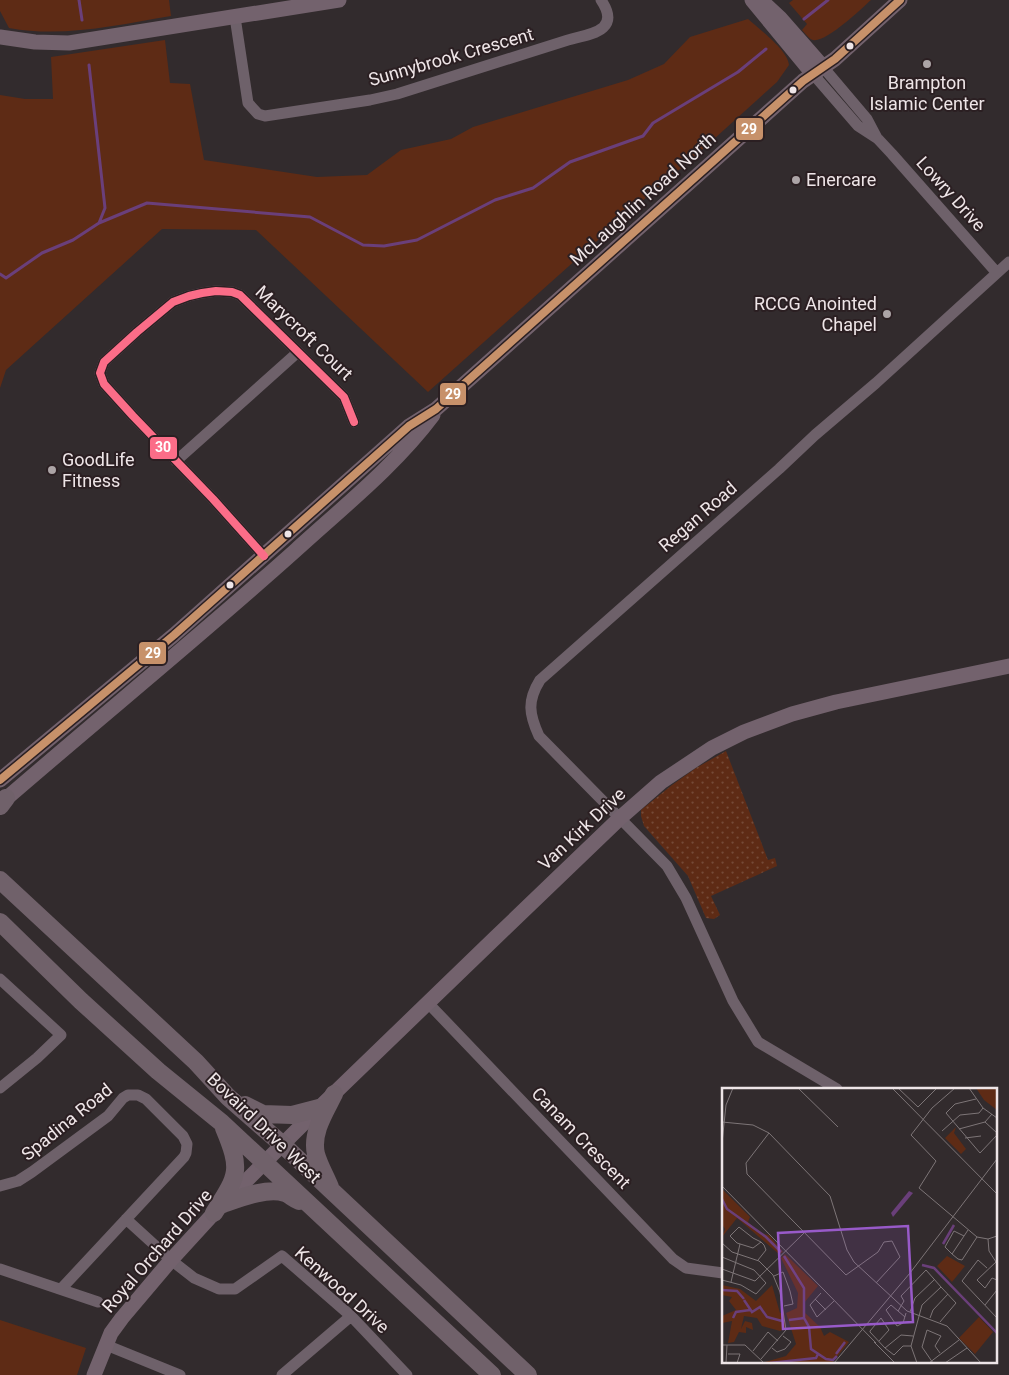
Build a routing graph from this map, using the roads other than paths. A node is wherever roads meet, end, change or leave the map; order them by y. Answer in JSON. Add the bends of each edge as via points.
{"nodes":[{"id":1,"x":338,"y":0,"type":"edge"},
{"id":2,"x":601,"y":0,"type":"edge"},
{"id":3,"x":752,"y":0,"type":"edge"},
{"id":4,"x":761,"y":0,"type":"edge"},
{"id":5,"x":900,"y":0,"type":"edge"},
{"id":6,"x":235,"y":17,"type":"junction"},
{"id":7,"x":0,"y":37,"type":"edge"},
{"id":8,"x":818,"y":70,"type":"junction"},
{"id":9,"x":1009,"y":262,"type":"edge"},
{"id":10,"x":997,"y":273,"type":"junction"},
{"id":11,"x":298,"y":352,"type":"junction"},
{"id":12,"x":436,"y":409,"type":"junction"},
{"id":13,"x":354,"y":422,"type":"dead end"},
{"id":14,"x":176,"y":461,"type":"junction"},
{"id":15,"x":264,"y":556,"type":"junction"},
{"id":16,"x":142,"y":661,"type":"junction"},
{"id":17,"x":1009,"y":666,"type":"edge"},
{"id":18,"x":134,"y":690,"type":"junction"},
{"id":19,"x":0,"y":780,"type":"edge"},
{"id":20,"x":2,"y":803,"type":"edge"},
{"id":21,"x":620,"y":818,"type":"junction"},
{"id":22,"x":0,"y":872,"type":"edge"},
{"id":23,"x":4,"y":884,"type":"edge"},
{"id":24,"x":0,"y":922,"type":"edge"},
{"id":25,"x":0,"y":979,"type":"edge"},
{"id":26,"x":428,"y":1003,"type":"junction"},
{"id":27,"x":0,"y":1088,"type":"edge"},
{"id":28,"x":835,"y":1088,"type":"edge"},
{"id":29,"x":334,"y":1094,"type":"junction"},
{"id":30,"x":228,"y":1097,"type":"junction"},
{"id":31,"x":319,"y":1108,"type":"junction"},
{"id":32,"x":222,"y":1123,"type":"junction"},
{"id":33,"x":283,"y":1146,"type":"junction"},
{"id":34,"x":265,"y":1164,"type":"junction"},
{"id":35,"x":0,"y":1186,"type":"edge"},
{"id":36,"x":332,"y":1192,"type":"junction"},
{"id":37,"x":219,"y":1208,"type":"junction"},
{"id":38,"x":314,"y":1210,"type":"junction"},
{"id":39,"x":126,"y":1219,"type":"junction"},
{"id":40,"x":171,"y":1260,"type":"junction"},
{"id":41,"x":0,"y":1268,"type":"edge"},
{"id":42,"x":722,"y":1273,"type":"edge"},
{"id":43,"x":61,"y":1289,"type":"junction"},
{"id":44,"x":98,"y":1302,"type":"dead end"},
{"id":45,"x":351,"y":1316,"type":"junction"},
{"id":46,"x":106,"y":1346,"type":"junction"},
{"id":47,"x":94,"y":1375,"type":"edge"},
{"id":48,"x":180,"y":1375,"type":"edge"},
{"id":49,"x":282,"y":1375,"type":"edge"},
{"id":50,"x":407,"y":1375,"type":"edge"},
{"id":51,"x":492,"y":1375,"type":"edge"},
{"id":52,"x":528,"y":1375,"type":"edge"}],
"edges":[{"from":1,"to":6,"type":"main road"},
{"from":2,"to":6,"type":"street","name":"Sunnybrook Crescent","via":[[607,18],[602,30],[595,33],[397,94],[265,116],[258,114],[248,103]]},
{"from":3,"to":8,"type":"main road"},
{"from":4,"to":8,"type":"main road","via":[[780,18]]},
{"from":5,"to":8,"type":"main road","name":"McLaughlin Road North","via":[[835,59]]},
{"from":6,"to":7,"type":"main road","via":[[69,43]]},
{"from":8,"to":10,"type":"street","name":"Lowry Drive","via":[[858,126],[878,139]]},
{"from":8,"to":12,"type":"main road","name":"McLaughlin Road North"},
{"from":9,"to":10,"type":"street","name":"Regan Road"},
{"from":10,"to":21,"type":"street","name":"Regan Road","via":[[540,680],[530,704],[531,720],[539,736]]},
{"from":11,"to":13,"type":"street","name":"Marycroft Court","via":[[344,396]]},
{"from":11,"to":14,"type":"street"},
{"from":11,"to":14,"type":"street","name":"Marycroft Court","via":[[240,295],[232,292],[202,293],[173,302],[136,332],[104,362],[100,374],[104,384]]},
{"from":12,"to":15,"type":"main road","name":"McLaughlin Road North","via":[[409,426]]},
{"from":12,"to":18,"type":"main road","name":"McLaughlin Road North","via":[[416,436],[365,487]]},
{"from":14,"to":15,"type":"street","name":"Marycroft Court"},
{"from":15,"to":16,"type":"main road","name":"McLaughlin Road North"},
{"from":16,"to":18,"type":"main road"},
{"from":16,"to":19,"type":"main road","name":"McLaughlin Road North"},
{"from":17,"to":21,"type":"main road","name":"Van Kirk Drive","via":[[836,702],[774,720],[712,748],[661,782]]},
{"from":18,"to":20,"type":"main road","name":"McLaughlin Road North"},
{"from":21,"to":26,"type":"main road","name":"Van Kirk Drive"},
{"from":21,"to":28,"type":"street","via":[[666,866],[686,898],[733,1001],[758,1042]]},
{"from":22,"to":23,"type":"main road"},
{"from":23,"to":30,"type":"main road","name":"Bovaird Drive West","via":[[196,1062]]},
{"from":24,"to":32,"type":"main road","name":"Bovaird Drive West","via":[[158,1071]]},
{"from":25,"to":27,"type":"street","via":[[61,1035]]},
{"from":26,"to":29,"type":"main road","name":"Van Kirk Drive"},
{"from":26,"to":42,"type":"street","name":"Canam Crescent","via":[[673,1259],[686,1268]]},
{"from":29,"to":31,"type":"main road","name":"Van Kirk Drive"},
{"from":29,"to":36,"type":"main road","via":[[318,1128],[315,1149]]},
{"from":30,"to":31,"type":"main road","via":[[263,1114],[292,1115]]},
{"from":30,"to":33,"type":"main road","name":"Bovaird Drive West"},
{"from":31,"to":33,"type":"main road","name":"Van Kirk Drive"},
{"from":32,"to":34,"type":"main road","name":"Bovaird Drive West"},
{"from":32,"to":37,"type":"main road","via":[[234,1152],[236,1172]]},
{"from":33,"to":34,"type":"main road","name":"Van Kirk Drive"},
{"from":33,"to":36,"type":"main road","name":"Bovaird Drive West"},
{"from":34,"to":37,"type":"main road","name":"Royal Orchard Drive"},
{"from":34,"to":38,"type":"main road","name":"Bovaird Drive West"},
{"from":35,"to":39,"type":"street","name":"Spadina Road","via":[[24,1178],[108,1116],[125,1096],[138,1094],[184,1136],[187,1149],[184,1157]]},
{"from":36,"to":52,"type":"main road","name":"Bovaird Drive West"},
{"from":37,"to":38,"type":"main road","via":[[252,1194],[272,1192],[284,1193]]},
{"from":37,"to":40,"type":"main road","name":"Royal Orchard Drive"},
{"from":38,"to":51,"type":"main road","name":"Bovaird Drive West"},
{"from":39,"to":40,"type":"street"},
{"from":39,"to":43,"type":"street","name":"Spadina Road"},
{"from":40,"to":45,"type":"street","name":"Kenwood Drive","via":[[194,1278],[220,1289],[235,1289],[282,1256]]},
{"from":40,"to":46,"type":"main road","name":"Royal Orchard Drive","via":[[122,1318]]},
{"from":41,"to":43,"type":"street"},
{"from":43,"to":44,"type":"street"},
{"from":45,"to":49,"type":"street"},
{"from":45,"to":50,"type":"street","name":"Kenwood Drive"},
{"from":46,"to":47,"type":"main road","name":"Royal Orchard Drive"},
{"from":46,"to":48,"type":"street"}]}
